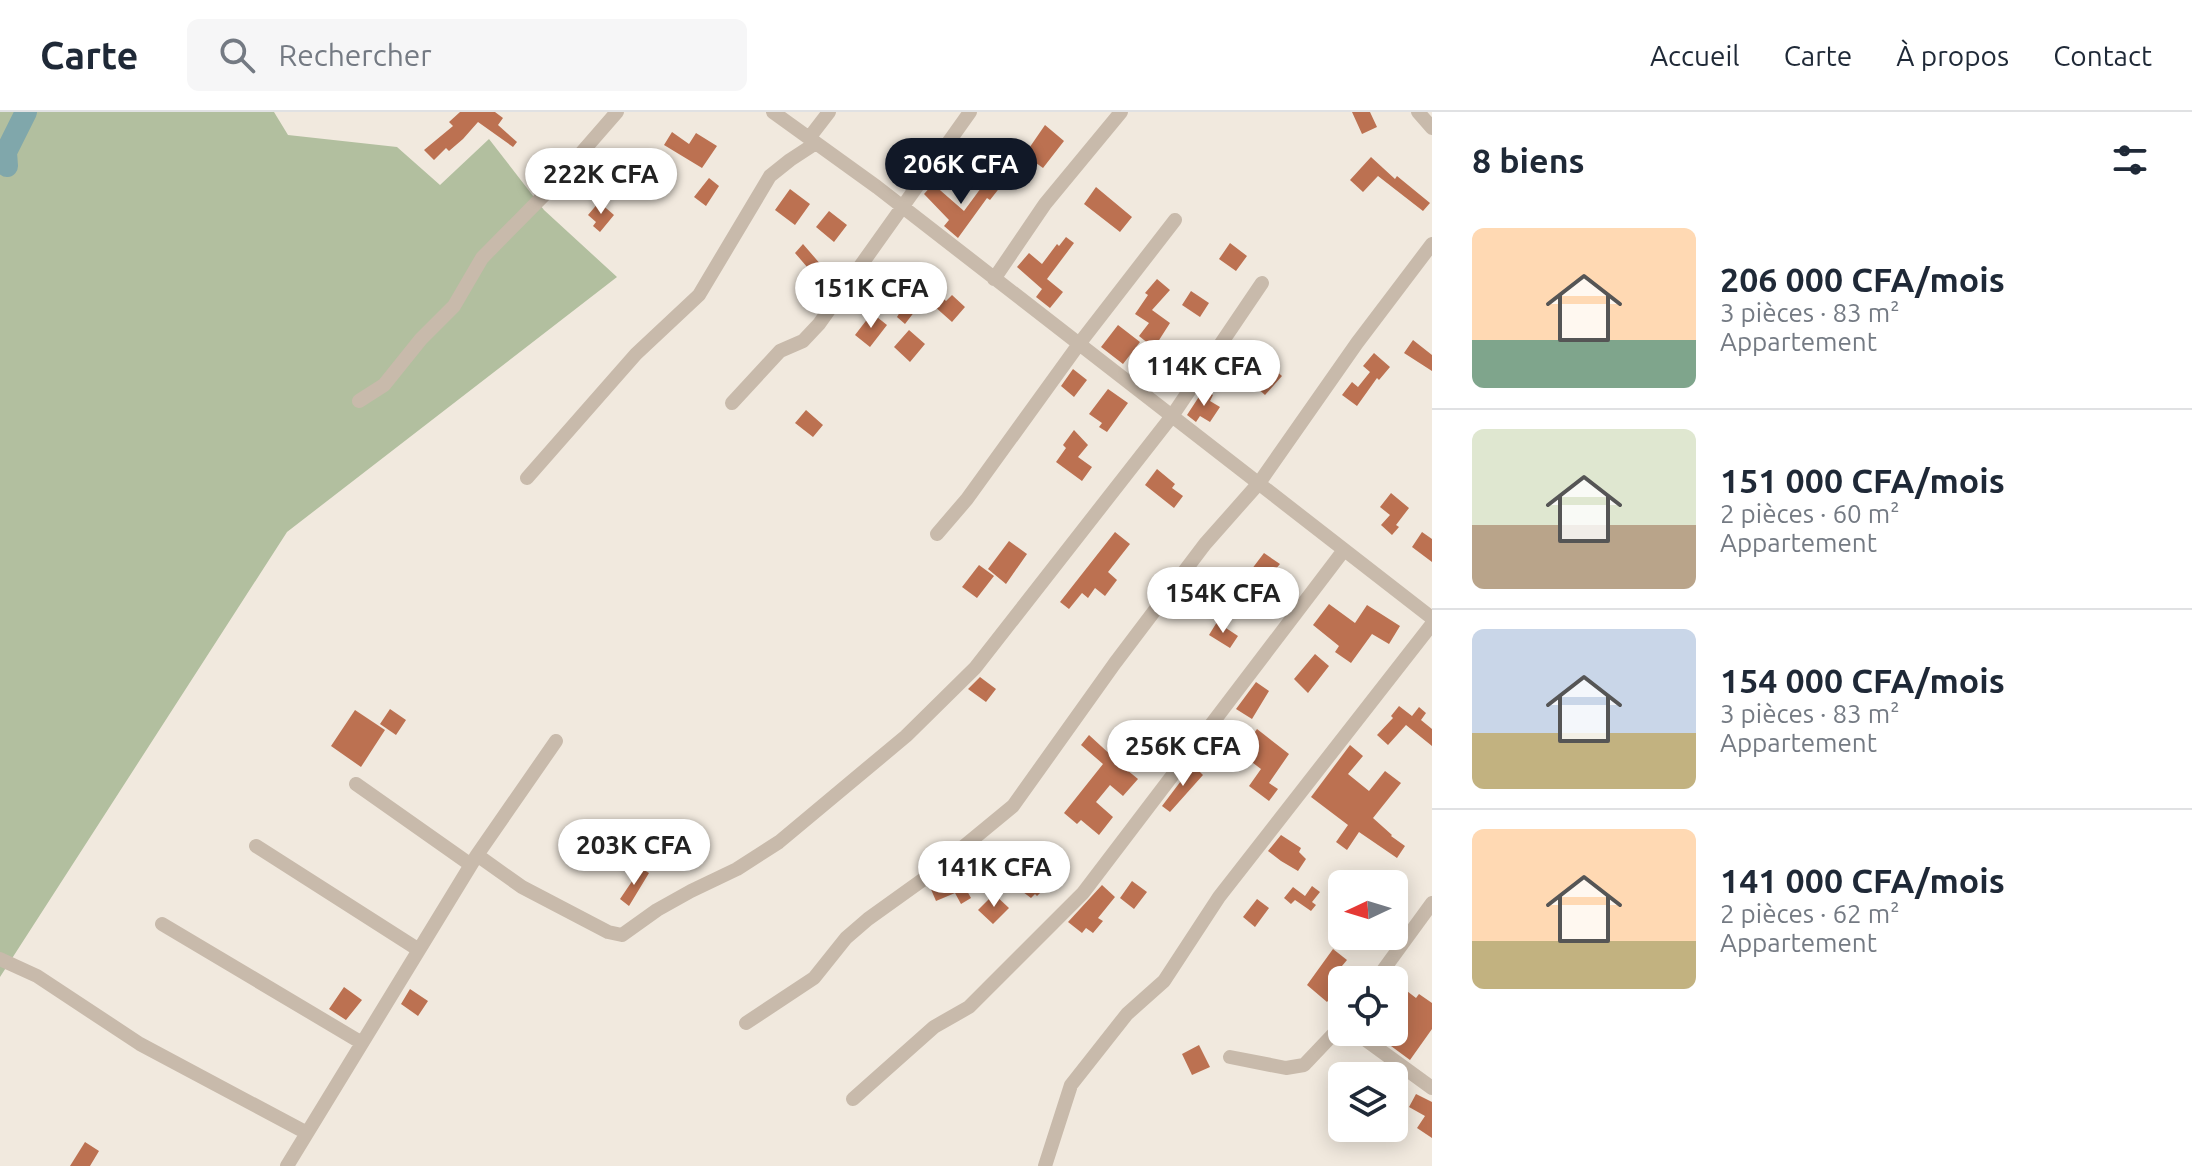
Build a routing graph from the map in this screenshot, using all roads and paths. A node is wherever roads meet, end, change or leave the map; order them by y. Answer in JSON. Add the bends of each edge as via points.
{"nodes":[{"id":1,"x":617,"y":112,"type":"edge"},
{"id":2,"x":773,"y":112,"type":"edge"},
{"id":3,"x":829,"y":112,"type":"edge"},
{"id":4,"x":970,"y":112,"type":"edge"},
{"id":5,"x":1121,"y":112,"type":"edge"},
{"id":6,"x":1418,"y":112,"type":"edge"},
{"id":7,"x":1432,"y":128,"type":"edge"},
{"id":8,"x":812,"y":141,"type":"junction"},
{"id":9,"x":903,"y":209,"type":"junction"},
{"id":10,"x":1175,"y":220,"type":"dead end"},
{"id":11,"x":1432,"y":244,"type":"edge"},
{"id":12,"x":994,"y":279,"type":"junction"},
{"id":13,"x":1262,"y":283,"type":"dead end"},
{"id":14,"x":1079,"y":344,"type":"junction"},
{"id":15,"x":359,"y":401,"type":"dead end"},
{"id":16,"x":732,"y":403,"type":"dead end"},
{"id":17,"x":1172,"y":416,"type":"junction"},
{"id":18,"x":527,"y":478,"type":"dead end"},
{"id":19,"x":1259,"y":483,"type":"junction"},
{"id":20,"x":937,"y":534,"type":"dead end"},
{"id":21,"x":1344,"y":550,"type":"junction"},
{"id":22,"x":1432,"y":618,"type":"edge"},
{"id":23,"x":1432,"y":624,"type":"edge"},
{"id":24,"x":556,"y":741,"type":"dead end"},
{"id":25,"x":356,"y":784,"type":"dead end"},
{"id":26,"x":256,"y":846,"type":"dead end"},
{"id":27,"x":474,"y":860,"type":"junction"},
{"id":28,"x":1432,"y":903,"type":"edge"},
{"id":29,"x":162,"y":924,"type":"dead end"},
{"id":30,"x":419,"y":950,"type":"junction"},
{"id":31,"x":0,"y":959,"type":"edge"},
{"id":32,"x":1386,"y":966,"type":"edge"},
{"id":33,"x":746,"y":1023,"type":"dead end"},
{"id":34,"x":1328,"y":1040,"type":"edge"},
{"id":35,"x":362,"y":1043,"type":"junction"},
{"id":36,"x":1374,"y":1046,"type":"edge"},
{"id":37,"x":1230,"y":1057,"type":"dead end"},
{"id":38,"x":1432,"y":1088,"type":"edge"},
{"id":39,"x":853,"y":1099,"type":"dead end"},
{"id":40,"x":307,"y":1133,"type":"junction"},
{"id":41,"x":287,"y":1166,"type":"edge"},
{"id":42,"x":1045,"y":1166,"type":"edge"}],
"edges":[{"from":1,"to":15,"type":"street","via":[[482,258],[454,306],[384,385]]},
{"from":2,"to":8,"type":"street"},
{"from":3,"to":8,"type":"street"},
{"from":4,"to":9,"type":"street"},
{"from":5,"to":12,"type":"street","via":[[1045,204]]},
{"from":6,"to":7,"type":"street"},
{"from":8,"to":9,"type":"street"},
{"from":8,"to":18,"type":"street","via":[[770,176],[699,295],[636,354]]},
{"from":9,"to":12,"type":"street"},
{"from":9,"to":16,"type":"street","via":[[810,335],[780,351]]},
{"from":10,"to":14,"type":"street"},
{"from":11,"to":19,"type":"street"},
{"from":12,"to":14,"type":"street"},
{"from":13,"to":17,"type":"street"},
{"from":14,"to":17,"type":"street"},
{"from":14,"to":20,"type":"street"},
{"from":17,"to":19,"type":"street"},
{"from":17,"to":27,"type":"street","via":[[975,668],[906,736],[779,842],[737,869],[657,910],[630,932],[616,935]]},
{"from":19,"to":21,"type":"street"},
{"from":19,"to":33,"type":"street","via":[[1205,544],[1013,806],[846,938],[814,978]]},
{"from":21,"to":22,"type":"street"},
{"from":21,"to":39,"type":"street","via":[[1083,893],[969,1007],[934,1027]]},
{"from":23,"to":42,"type":"street","via":[[1219,897],[1164,981],[1127,1014],[1071,1085]]},
{"from":24,"to":27,"type":"street"},
{"from":25,"to":27,"type":"street"},
{"from":26,"to":30,"type":"street"},
{"from":27,"to":30,"type":"street"},
{"from":28,"to":32,"type":"street"},
{"from":29,"to":35,"type":"street"},
{"from":30,"to":35,"type":"street"},
{"from":31,"to":40,"type":"street","via":[[37,976],[140,1044]]},
{"from":34,"to":37,"type":"street","via":[[1304,1065],[1286,1068]]},
{"from":35,"to":40,"type":"street"},
{"from":36,"to":38,"type":"street"},
{"from":40,"to":41,"type":"street"}]}
